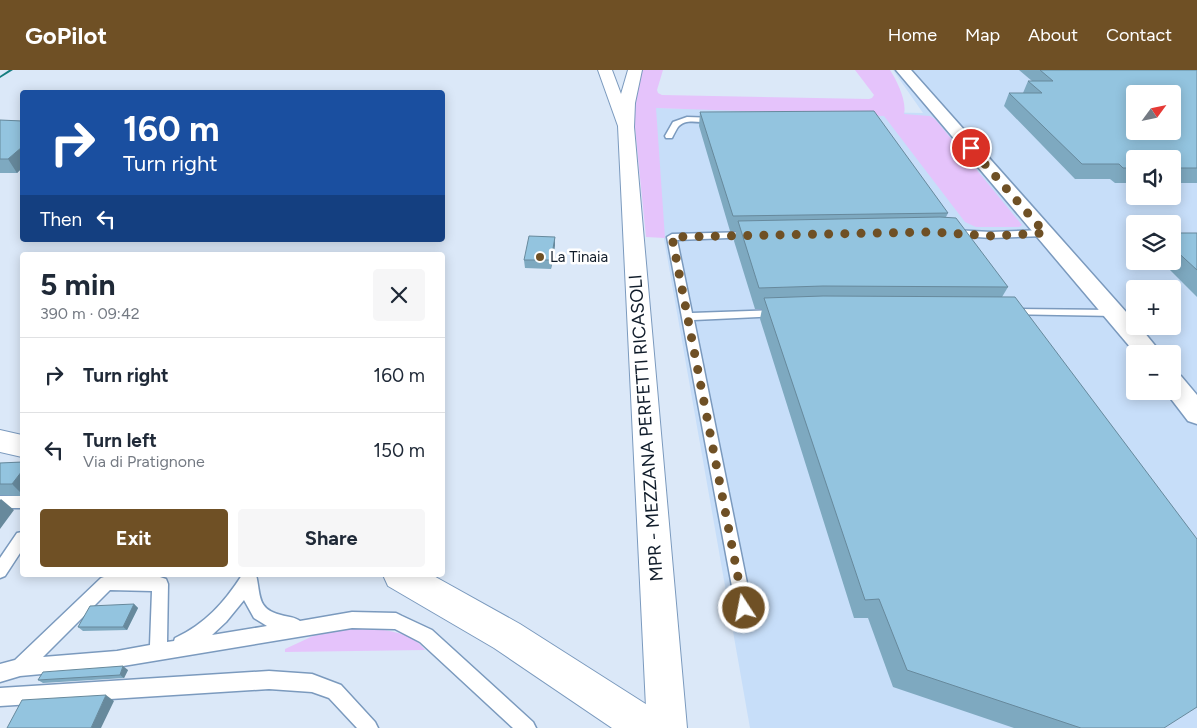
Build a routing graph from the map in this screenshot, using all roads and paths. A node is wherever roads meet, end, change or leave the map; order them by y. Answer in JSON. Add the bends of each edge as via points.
{"nodes":[{"id":1,"x":605,"y":70,"type":"edge"},
{"id":2,"x":635,"y":70,"type":"edge"},
{"id":3,"x":903,"y":70,"type":"edge"},
{"id":4,"x":728,"y":120,"type":"edge"},
{"id":5,"x":626,"y":127,"type":"junction"},
{"id":6,"x":669,"y":136,"type":"dead end"},
{"id":7,"x":939,"y":232,"type":"edge"},
{"id":8,"x":1045,"y":233,"type":"junction"},
{"id":9,"x":762,"y":235,"type":"edge"},
{"id":10,"x":995,"y":312,"type":"edge"},
{"id":11,"x":789,"y":313,"type":"edge"},
{"id":12,"x":1115,"y":313,"type":"junction"},
{"id":13,"x":686,"y":317,"type":"junction"},
{"id":14,"x":1142,"y":345,"type":"edge"},
{"id":15,"x":1181,"y":394,"type":"edge"},
{"id":16,"x":1197,"y":414,"type":"edge"},
{"id":17,"x":0,"y":442,"type":"edge"},
{"id":18,"x":20,"y":446,"type":"edge"},
{"id":19,"x":0,"y":502,"type":"edge"},
{"id":20,"x":20,"y":502,"type":"edge"},
{"id":21,"x":20,"y":541,"type":"edge"},
{"id":22,"x":0,"y":571,"type":"edge"},
{"id":23,"x":248,"y":577,"type":"edge"},
{"id":24,"x":249,"y":577,"type":"edge"},
{"id":25,"x":404,"y":577,"type":"edge"},
{"id":26,"x":744,"y":608,"type":"dead end"},
{"id":27,"x":308,"y":627,"type":"junction"},
{"id":28,"x":162,"y":651,"type":"junction"},
{"id":29,"x":20,"y":667,"type":"junction"},
{"id":30,"x":0,"y":673,"type":"edge"},
{"id":31,"x":0,"y":697,"type":"edge"},
{"id":32,"x":652,"y":725,"type":"edge"},
{"id":33,"x":368,"y":728,"type":"edge"},
{"id":34,"x":527,"y":728,"type":"edge"}],
"edges":[{"from":1,"to":5,"type":"main road","name":"MPR - MEZZANA PERFETTI RICASOLI"},
{"from":2,"to":5,"type":"main road","name":"MPR - MEZZANA PERFETTI RICASOLI","via":[[627,103]]},
{"from":3,"to":8,"type":"street"},
{"from":4,"to":6,"type":"lane","via":[[690,120],[676,124]]},
{"from":5,"to":32,"type":"main road","name":"MPR - MEZZANA PERFETTI RICASOLI","via":[[660,635]]},
{"from":7,"to":8,"type":"lane","via":[[959,230],[992,236]]},
{"from":8,"to":12,"type":"street"},
{"from":9,"to":13,"type":"lane","via":[[672,237]]},
{"from":10,"to":12,"type":"lane"},
{"from":11,"to":13,"type":"lane"},
{"from":12,"to":14,"type":"street"},
{"from":13,"to":26,"type":"lane"},
{"from":15,"to":16,"type":"street"},
{"from":17,"to":18,"type":"main road"},
{"from":19,"to":20,"type":"lane"},
{"from":21,"to":22,"type":"lane"},
{"from":23,"to":28,"type":"lane","via":[[224,614],[206,632]]},
{"from":24,"to":27,"type":"lane","via":[[249,596],[259,613],[275,623]]},
{"from":25,"to":32,"type":"main road","via":[[508,636]]},
{"from":27,"to":28,"type":"lane"},
{"from":27,"to":34,"type":"lane","via":[[352,620],[396,621],[426,636]]},
{"from":28,"to":29,"type":"lane","via":[[117,659]]},
{"from":28,"to":29,"type":"lane","via":[[160,584],[107,583]]},
{"from":29,"to":30,"type":"lane"},
{"from":31,"to":33,"type":"lane","via":[[270,680],[312,683],[335,691]]}]}
